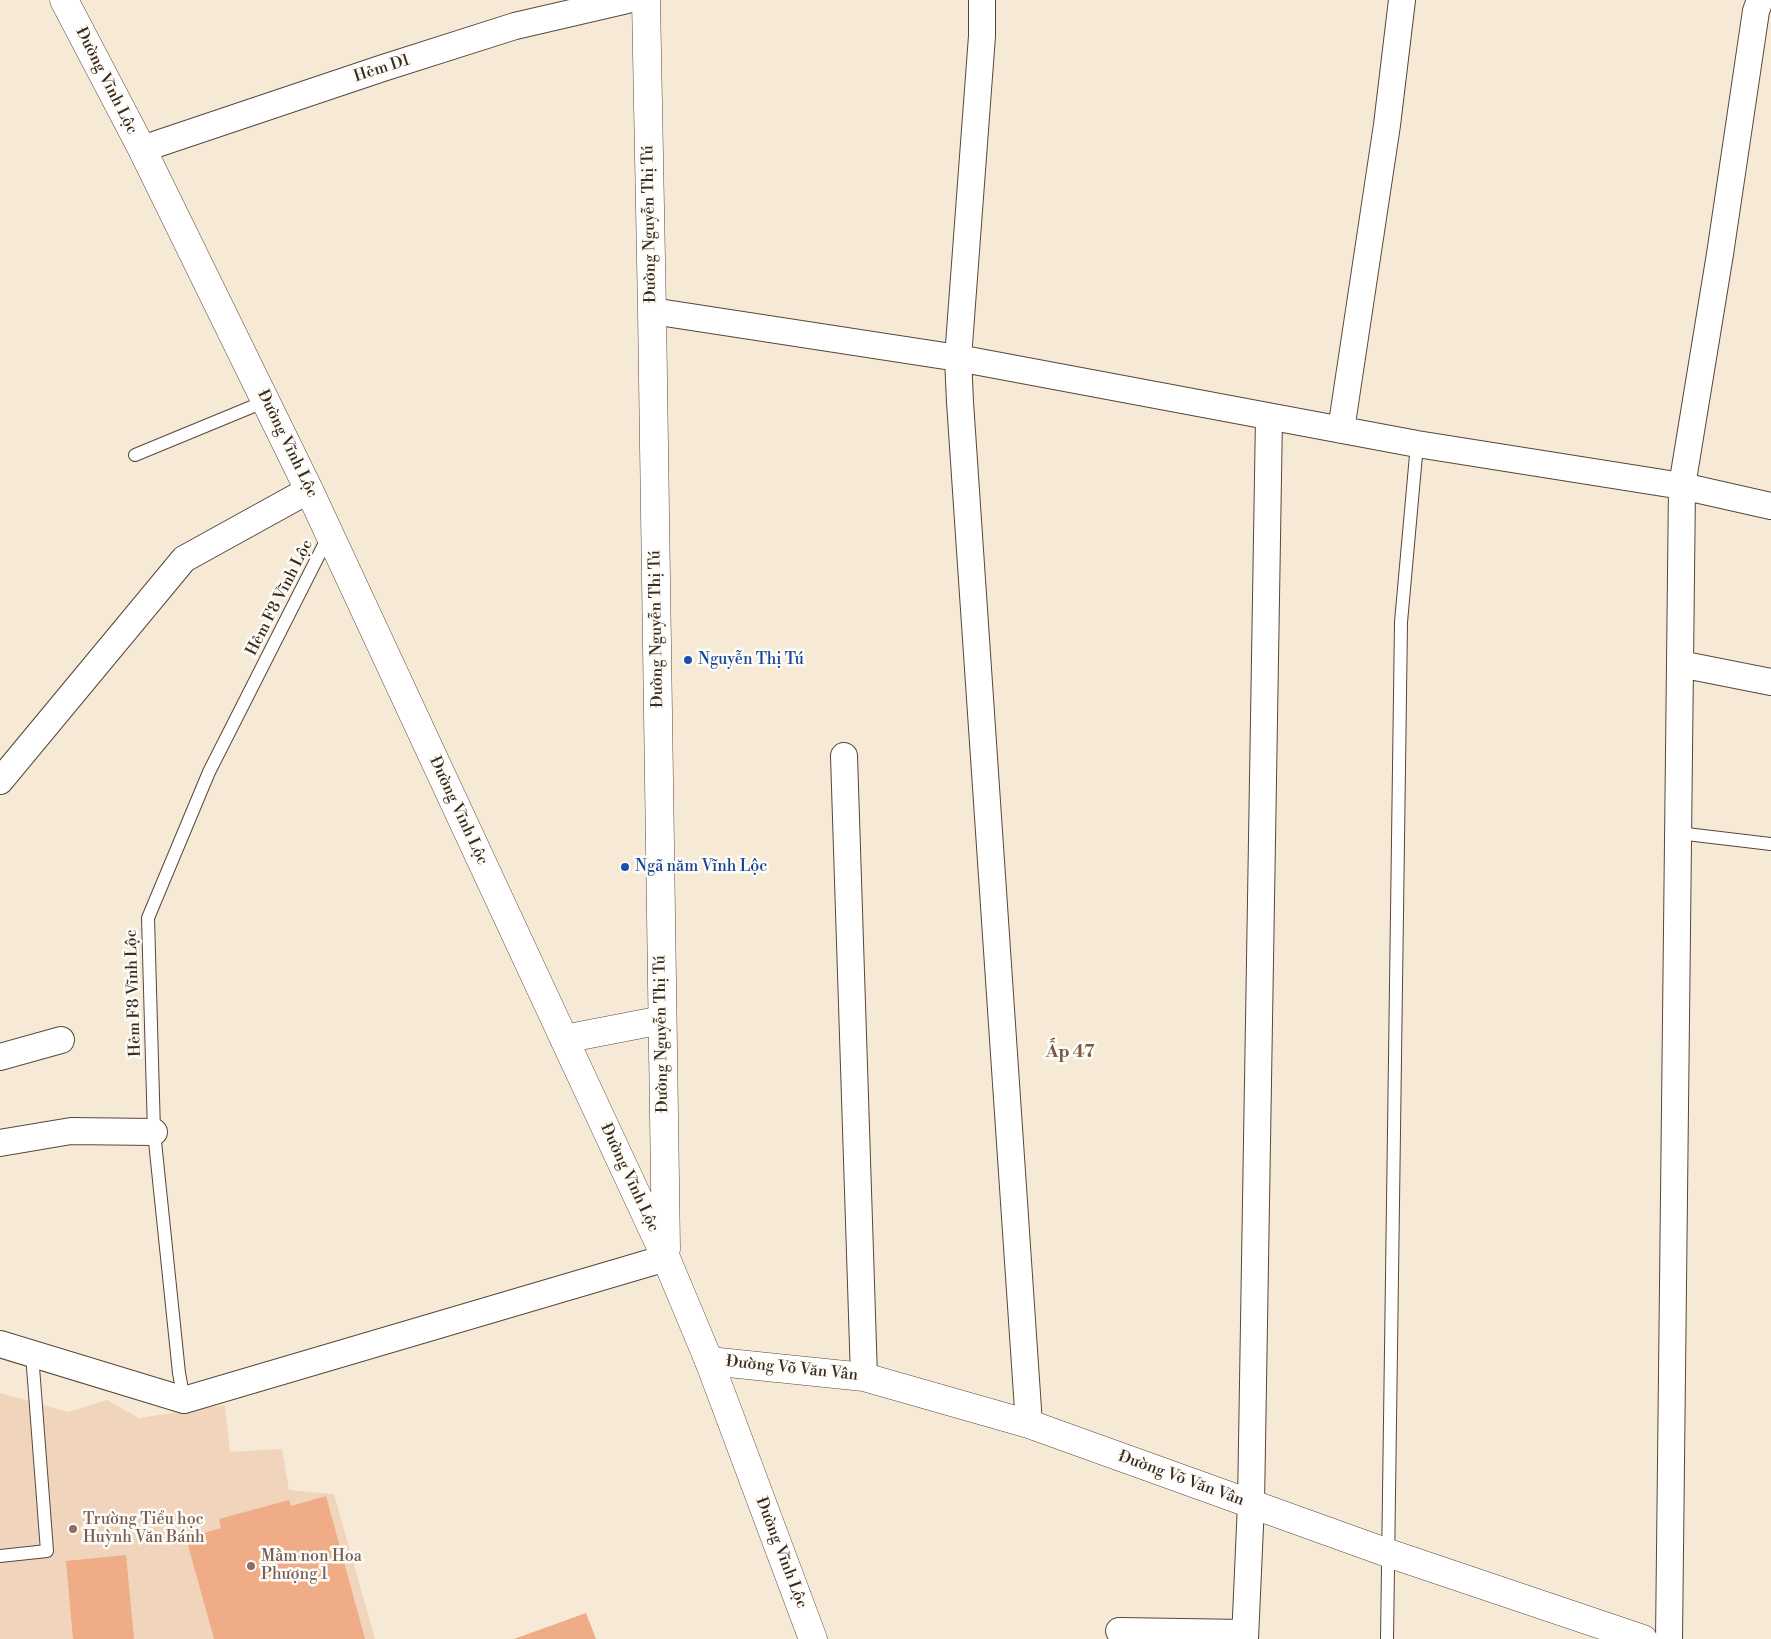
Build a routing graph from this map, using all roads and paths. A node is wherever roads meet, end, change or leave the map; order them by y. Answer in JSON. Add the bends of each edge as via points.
{"nodes":[{"id":1,"x":64,"y":0,"type":"edge"},
{"id":2,"x":626,"y":0,"type":"edge"},
{"id":3,"x":646,"y":0,"type":"edge"},
{"id":4,"x":982,"y":0,"type":"edge"},
{"id":5,"x":1402,"y":0,"type":"edge"},
{"id":6,"x":1760,"y":0,"type":"edge"},
{"id":7,"x":142,"y":150,"type":"junction"},
{"id":8,"x":652,"y":311,"type":"junction"},
{"id":9,"x":958,"y":358,"type":"junction"},
{"id":10,"x":266,"y":401,"type":"junction"},
{"id":11,"x":1269,"y":417,"type":"junction"},
{"id":12,"x":1341,"y":430,"type":"junction"},
{"id":13,"x":1417,"y":444,"type":"junction"},
{"id":14,"x":135,"y":455,"type":"dead end"},
{"id":15,"x":1682,"y":486,"type":"junction"},
{"id":16,"x":309,"y":490,"type":"junction"},
{"id":17,"x":1771,"y":506,"type":"edge"},
{"id":18,"x":330,"y":534,"type":"junction"},
{"id":19,"x":1680,"y":664,"type":"junction"},
{"id":20,"x":1771,"y":682,"type":"edge"},
{"id":21,"x":844,"y":756,"type":"dead end"},
{"id":22,"x":0,"y":781,"type":"edge"},
{"id":23,"x":1678,"y":833,"type":"junction"},
{"id":24,"x":1771,"y":844,"type":"edge"},
{"id":25,"x":662,"y":1020,"type":"junction"},
{"id":26,"x":564,"y":1039,"type":"junction"},
{"id":27,"x":60,"y":1040,"type":"dead end"},
{"id":28,"x":0,"y":1057,"type":"edge"},
{"id":29,"x":154,"y":1132,"type":"junction"},
{"id":30,"x":0,"y":1144,"type":"edge"},
{"id":31,"x":666,"y":1258,"type":"junction"},
{"id":32,"x":0,"y":1344,"type":"edge"},
{"id":33,"x":32,"y":1354,"type":"junction"},
{"id":34,"x":708,"y":1361,"type":"junction"},
{"id":35,"x":864,"y":1377,"type":"junction"},
{"id":36,"x":184,"y":1400,"type":"junction"},
{"id":37,"x":1029,"y":1424,"type":"junction"},
{"id":38,"x":1251,"y":1504,"type":"junction"},
{"id":39,"x":1388,"y":1553,"type":"junction"},
{"id":40,"x":0,"y":1556,"type":"edge"},
{"id":41,"x":1119,"y":1631,"type":"dead end"},
{"id":42,"x":1245,"y":1636,"type":"edge"},
{"id":43,"x":813,"y":1639,"type":"edge"},
{"id":44,"x":1387,"y":1639,"type":"edge"},
{"id":45,"x":1643,"y":1639,"type":"edge"},
{"id":46,"x":1669,"y":1639,"type":"edge"}],
"edges":[{"from":1,"to":7,"type":"main road","name":"Đường Vĩnh Lộc"},
{"from":2,"to":7,"type":"street","name":"Hẻm D1","via":[[515,26]]},
{"from":3,"to":8,"type":"main road","name":"Đường Nguyễn Thị Tú"},
{"from":4,"to":9,"type":"street"},
{"from":5,"to":12,"type":"street","via":[[1387,125]]},
{"from":6,"to":15,"type":"street"},
{"from":7,"to":10,"type":"main road","name":"Đường Vĩnh Lộc"},
{"from":8,"to":9,"type":"street"},
{"from":8,"to":25,"type":"main road","name":"Đường Nguyễn Thị Tú"},
{"from":9,"to":11,"type":"street"},
{"from":9,"to":37,"type":"street"},
{"from":10,"to":14,"type":"lane"},
{"from":10,"to":16,"type":"main road","name":"Đường Vĩnh Lộc"},
{"from":11,"to":12,"type":"street"},
{"from":11,"to":38,"type":"street"},
{"from":12,"to":13,"type":"street"},
{"from":13,"to":15,"type":"street"},
{"from":13,"to":39,"type":"lane","via":[[1401,622]]},
{"from":15,"to":17,"type":"street"},
{"from":15,"to":19,"type":"street"},
{"from":16,"to":18,"type":"main road","name":"Đường Vĩnh Lộc"},
{"from":16,"to":22,"type":"street","via":[[184,559]]},
{"from":18,"to":26,"type":"main road","name":"Đường Vĩnh Lộc"},
{"from":18,"to":29,"type":"lane","name":"Hẻm F8 Vĩnh Lộc","via":[[210,772],[148,918]]},
{"from":19,"to":20,"type":"street"},
{"from":19,"to":23,"type":"street"},
{"from":21,"to":35,"type":"street"},
{"from":23,"to":24,"type":"lane"},
{"from":23,"to":46,"type":"street"},
{"from":25,"to":26,"type":"main road"},
{"from":25,"to":31,"type":"main road","name":"Đường Nguyễn Thị Tú"},
{"from":26,"to":31,"type":"main road","name":"Đường Vĩnh Lộc"},
{"from":27,"to":28,"type":"street"},
{"from":29,"to":30,"type":"street","via":[[71,1131]]},
{"from":29,"to":36,"type":"lane","name":"Hẻm F8 Vĩnh Lộc"},
{"from":31,"to":34,"type":"main road","name":"Đường Vĩnh Lộc"},
{"from":31,"to":36,"type":"street"},
{"from":32,"to":33,"type":"street"},
{"from":33,"to":36,"type":"street"},
{"from":33,"to":40,"type":"lane","via":[[47,1551]]},
{"from":34,"to":35,"type":"main road","name":"Đường Võ Văn Vân"},
{"from":34,"to":43,"type":"main road","name":"Đường Vĩnh Lộc"},
{"from":35,"to":37,"type":"main road","name":"Đường Võ Văn Vân"},
{"from":37,"to":38,"type":"main road","name":"Đường Võ Văn Vân"},
{"from":38,"to":39,"type":"main road","name":"Đường Võ Văn Vân"},
{"from":38,"to":42,"type":"street"},
{"from":39,"to":44,"type":"lane"},
{"from":39,"to":45,"type":"main road","name":"Đường Võ Văn Vân"},
{"from":41,"to":42,"type":"street"}]}
